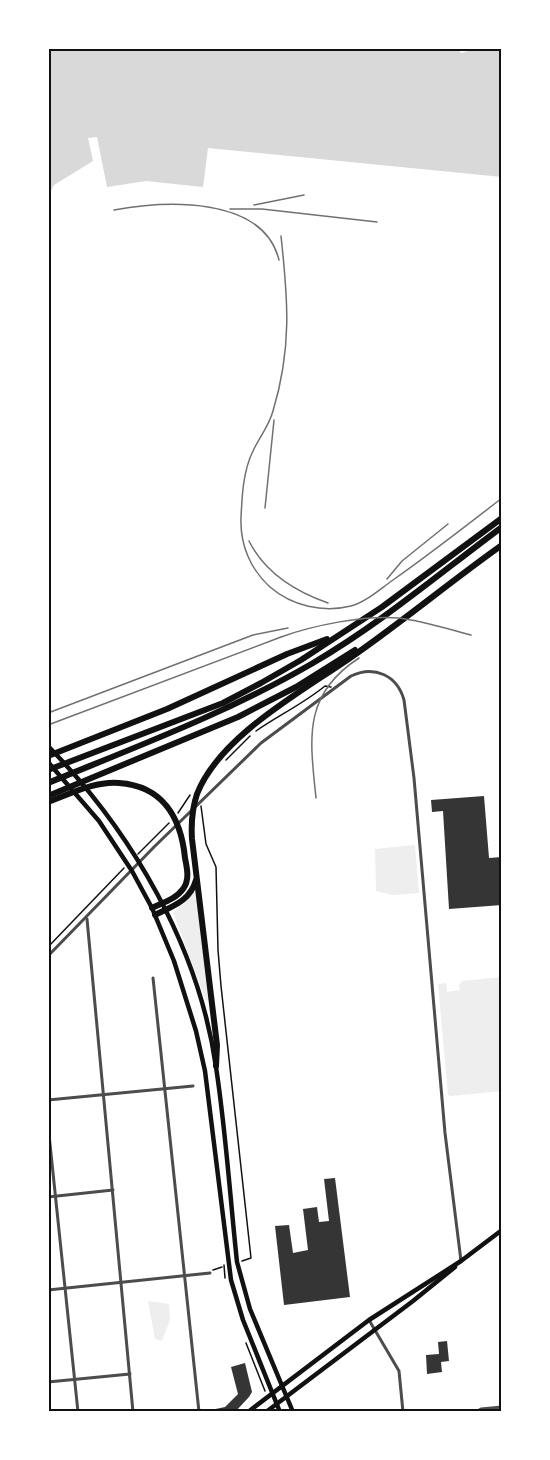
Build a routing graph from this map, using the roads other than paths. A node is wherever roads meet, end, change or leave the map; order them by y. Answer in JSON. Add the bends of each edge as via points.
{"nodes":[{"id":1,"x":502,"y":518,"type":"edge"},
{"id":2,"x":502,"y":527,"type":"edge"},
{"id":3,"x":502,"y":544,"type":"edge"},
{"id":4,"x":384,"y":632,"type":"junction"},
{"id":5,"x":336,"y":636,"type":"junction"},
{"id":6,"x":111,"y":731,"type":"junction"},
{"id":7,"x":48,"y":746,"type":"edge"},
{"id":8,"x":48,"y":751,"type":"edge"},
{"id":9,"x":48,"y":756,"type":"edge"},
{"id":10,"x":48,"y":762,"type":"edge"},
{"id":11,"x":48,"y":770,"type":"edge"},
{"id":12,"x":48,"y":783,"type":"edge"},
{"id":13,"x":86,"y":788,"type":"junction"},
{"id":14,"x":48,"y":796,"type":"edge"},
{"id":15,"x":48,"y":802,"type":"edge"},
{"id":16,"x":196,"y":872,"type":"junction"},
{"id":17,"x":162,"y":903,"type":"junction"},
{"id":18,"x":165,"y":910,"type":"junction"},
{"id":19,"x":153,"y":911,"type":"junction"},
{"id":20,"x":87,"y":917,"type":"junction"},
{"id":21,"x":48,"y":956,"type":"edge"},
{"id":22,"x":153,"y":978,"type":"dead end"},
{"id":23,"x":216,"y":1066,"type":"junction"},
{"id":24,"x":193,"y":1086,"type":"dead end"},
{"id":25,"x":164,"y":1089,"type":"junction"},
{"id":26,"x":103,"y":1094,"type":"junction"},
{"id":27,"x":48,"y":1100,"type":"edge"},
{"id":28,"x":48,"y":1125,"type":"edge"},
{"id":29,"x":113,"y":1190,"type":"junction"},
{"id":30,"x":56,"y":1196,"type":"junction"},
{"id":31,"x":48,"y":1197,"type":"edge"},
{"id":32,"x":502,"y":1230,"type":"edge"},
{"id":33,"x":461,"y":1261,"type":"junction"},
{"id":34,"x":210,"y":1273,"type":"road end"},
{"id":35,"x":183,"y":1276,"type":"junction"},
{"id":36,"x":122,"y":1282,"type":"junction"},
{"id":37,"x":66,"y":1288,"type":"junction"},
{"id":38,"x":48,"y":1290,"type":"edge"},
{"id":39,"x":369,"y":1320,"type":"junction"},
{"id":40,"x":376,"y":1330,"type":"junction"},
{"id":41,"x":129,"y":1374,"type":"junction"},
{"id":42,"x":74,"y":1379,"type":"junction"},
{"id":43,"x":48,"y":1382,"type":"edge"},
{"id":44,"x":283,"y":1385,"type":"junction"},
{"id":45,"x":273,"y":1393,"type":"junction"},
{"id":46,"x":287,"y":1396,"type":"junction"},
{"id":47,"x":277,"y":1404,"type":"junction"},
{"id":48,"x":502,"y":1407,"type":"edge"},
{"id":49,"x":78,"y":1412,"type":"edge"},
{"id":50,"x":133,"y":1412,"type":"edge"},
{"id":51,"x":199,"y":1412,"type":"edge"},
{"id":52,"x":248,"y":1412,"type":"edge"},
{"id":53,"x":266,"y":1412,"type":"edge"},
{"id":54,"x":280,"y":1412,"type":"edge"},
{"id":55,"x":293,"y":1412,"type":"edge"},
{"id":56,"x":403,"y":1412,"type":"edge"},
{"id":57,"x":476,"y":1412,"type":"edge"}],
"edges":[{"from":1,"to":5,"type":"highway","via":[[382,607]]},
{"from":2,"to":12,"type":"highway","via":[[340,646],[271,687]]},
{"from":3,"to":4,"type":"highway"},
{"from":4,"to":14,"type":"highway","via":[[296,687],[238,717]]},
{"from":4,"to":16,"type":"highway","via":[[274,709],[215,765],[197,794],[192,816]]},
{"from":5,"to":6,"type":"highway"},
{"from":5,"to":11,"type":"highway","via":[[223,703]]},
{"from":6,"to":8,"type":"highway"},
{"from":6,"to":9,"type":"highway"},
{"from":7,"to":13,"type":"main road"},
{"from":10,"to":19,"type":"main road","via":[[99,821]]},
{"from":13,"to":15,"type":"highway"},
{"from":13,"to":17,"type":"main road","via":[[130,848]]},
{"from":13,"to":17,"type":"highway","via":[[120,783],[144,789],[162,801],[176,819],[184,840],[187,874],[183,890]]},
{"from":16,"to":18,"type":"highway","via":[[187,897]]},
{"from":16,"to":23,"type":"highway"},
{"from":17,"to":18,"type":"main road"},
{"from":17,"to":19,"type":"highway"},
{"from":18,"to":19,"type":"highway"},
{"from":18,"to":23,"type":"main road","via":[[197,989]]},
{"from":19,"to":45,"type":"main road","via":[[181,982],[201,1051],[232,1286]]},
{"from":20,"to":21,"type":"street"},
{"from":20,"to":26,"type":"street"},
{"from":20,"to":33,"type":"street","via":[[261,743],[351,676],[370,671],[391,679],[404,700],[415,789],[445,1133]]},
{"from":22,"to":25,"type":"street"},
{"from":23,"to":44,"type":"main road","via":[[237,1262],[250,1309]]},
{"from":24,"to":25,"type":"street"},
{"from":25,"to":26,"type":"street"},
{"from":25,"to":35,"type":"street"},
{"from":26,"to":27,"type":"street"},
{"from":26,"to":29,"type":"street"},
{"from":28,"to":30,"type":"street"},
{"from":29,"to":30,"type":"street"},
{"from":29,"to":36,"type":"street"},
{"from":30,"to":31,"type":"street"},
{"from":30,"to":37,"type":"street"},
{"from":32,"to":33,"type":"main road"},
{"from":33,"to":39,"type":"main road"},
{"from":33,"to":40,"type":"main road"},
{"from":34,"to":35,"type":"street"},
{"from":35,"to":36,"type":"street"},
{"from":35,"to":51,"type":"street"},
{"from":36,"to":37,"type":"street"},
{"from":36,"to":41,"type":"street"},
{"from":37,"to":38,"type":"street"},
{"from":37,"to":42,"type":"street"},
{"from":39,"to":40,"type":"street"},
{"from":39,"to":44,"type":"main road"},
{"from":40,"to":46,"type":"main road"},
{"from":40,"to":56,"type":"street","via":[[399,1371]]},
{"from":41,"to":42,"type":"street"},
{"from":41,"to":50,"type":"street"},
{"from":42,"to":43,"type":"street"},
{"from":42,"to":49,"type":"street"},
{"from":44,"to":45,"type":"main road"},
{"from":44,"to":46,"type":"main road"},
{"from":45,"to":47,"type":"main road"},
{"from":45,"to":52,"type":"main road"},
{"from":46,"to":47,"type":"main road"},
{"from":46,"to":55,"type":"main road"},
{"from":47,"to":53,"type":"main road"},
{"from":47,"to":54,"type":"main road"},
{"from":48,"to":57,"type":"street"}]}
